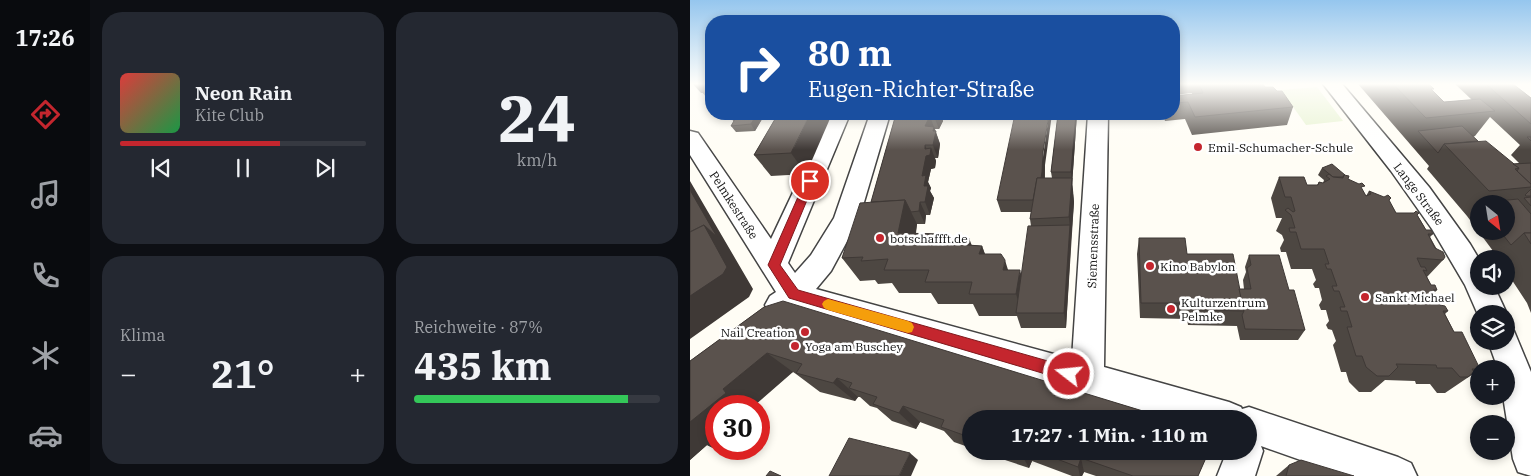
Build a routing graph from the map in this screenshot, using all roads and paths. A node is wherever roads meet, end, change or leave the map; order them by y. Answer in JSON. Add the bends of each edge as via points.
{"nodes":[{"id":1,"x":1350,"y":106,"type":"edge"},
{"id":2,"x":837,"y":120,"type":"edge"},
{"id":3,"x":878,"y":120,"type":"edge"},
{"id":4,"x":1098,"y":120,"type":"edge"},
{"id":5,"x":690,"y":138,"type":"edge"},
{"id":6,"x":774,"y":265,"type":"junction"},
{"id":7,"x":794,"y":295,"type":"junction"},
{"id":8,"x":1488,"y":305,"type":"edge"},
{"id":9,"x":762,"y":318,"type":"edge"},
{"id":10,"x":1506,"y":350,"type":"edge"},
{"id":11,"x":1087,"y":379,"type":"junction"},
{"id":12,"x":1178,"y":410,"type":"edge"},
{"id":13,"x":1257,"y":436,"type":"edge"},
{"id":14,"x":1531,"y":459,"type":"edge"},
{"id":15,"x":1239,"y":460,"type":"edge"},
{"id":16,"x":1236,"y":476,"type":"edge"},
{"id":17,"x":1398,"y":476,"type":"edge"}],
"edges":[{"from":1,"to":8,"type":"street","name":"Lange Straße","via":[[1424,197],[1464,256]]},
{"from":2,"to":6,"type":"street"},
{"from":3,"to":7,"type":"street","via":[[846,219],[820,262]]},
{"from":4,"to":11,"type":"street","name":"Siemensstraße"},
{"from":5,"to":6,"type":"street","name":"Pelmkestraße"},
{"from":6,"to":7,"type":"street","name":"Pelmkestraße"},
{"from":7,"to":9,"type":"street"},
{"from":7,"to":11,"type":"street"},
{"from":10,"to":14,"type":"street","via":[[1515,372]]},
{"from":11,"to":12,"type":"street"},
{"from":13,"to":17,"type":"street"},
{"from":15,"to":16,"type":"street"}]}
